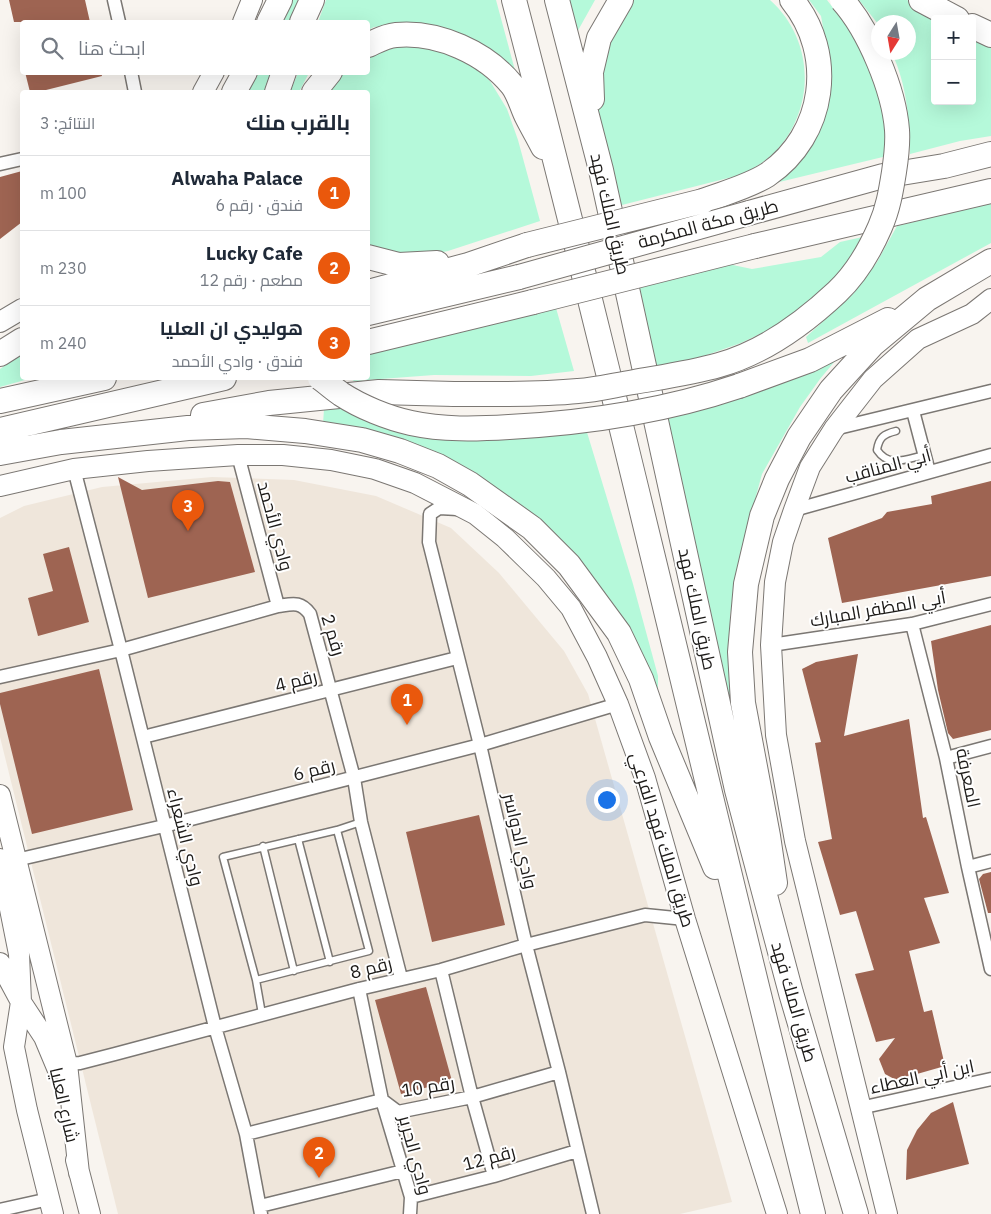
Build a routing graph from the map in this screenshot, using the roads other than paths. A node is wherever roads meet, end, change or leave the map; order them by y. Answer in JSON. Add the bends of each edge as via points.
{"nodes":[{"id":1,"x":114,"y":0,"type":"edge"},
{"id":2,"x":252,"y":0,"type":"edge"},
{"id":3,"x":280,"y":0,"type":"edge"},
{"id":4,"x":312,"y":0,"type":"edge"},
{"id":5,"x":514,"y":0,"type":"edge"},
{"id":6,"x":557,"y":0,"type":"edge"},
{"id":7,"x":621,"y":0,"type":"edge"},
{"id":8,"x":792,"y":0,"type":"edge"},
{"id":9,"x":842,"y":0,"type":"edge"},
{"id":10,"x":921,"y":0,"type":"edge"},
{"id":11,"x":949,"y":15,"type":"edge"},
{"id":12,"x":119,"y":20,"type":"edge"},
{"id":13,"x":243,"y":20,"type":"edge"},
{"id":14,"x":270,"y":20,"type":"edge"},
{"id":15,"x":303,"y":20,"type":"edge"},
{"id":16,"x":976,"y":28,"type":"edge"},
{"id":17,"x":991,"y":35,"type":"edge"},
{"id":18,"x":370,"y":45,"type":"edge"},
{"id":19,"x":132,"y":75,"type":"edge"},
{"id":20,"x":212,"y":75,"type":"edge"},
{"id":21,"x":243,"y":75,"type":"edge"},
{"id":22,"x":283,"y":75,"type":"edge"},
{"id":23,"x":328,"y":75,"type":"edge"},
{"id":24,"x":135,"y":90,"type":"edge"},
{"id":25,"x":204,"y":90,"type":"edge"},
{"id":26,"x":235,"y":90,"type":"edge"},
{"id":27,"x":278,"y":90,"type":"edge"},
{"id":28,"x":316,"y":90,"type":"edge"},
{"id":29,"x":991,"y":154,"type":"edge"},
{"id":30,"x":20,"y":159,"type":"edge"},
{"id":31,"x":0,"y":164,"type":"edge"},
{"id":32,"x":601,"y":170,"type":"junction"},
{"id":33,"x":883,"y":176,"type":"junction"},
{"id":34,"x":561,"y":180,"type":"junction"},
{"id":35,"x":991,"y":191,"type":"edge"},
{"id":36,"x":703,"y":201,"type":"junction"},
{"id":37,"x":528,"y":245,"type":"junction"},
{"id":38,"x":370,"y":258,"type":"edge"},
{"id":39,"x":991,"y":261,"type":"edge"},
{"id":40,"x":370,"y":291,"type":"edge"},
{"id":41,"x":927,"y":299,"type":"junction"},
{"id":42,"x":991,"y":299,"type":"edge"},
{"id":43,"x":370,"y":314,"type":"edge"},
{"id":44,"x":20,"y":341,"type":"edge"},
{"id":45,"x":370,"y":342,"type":"edge"},
{"id":46,"x":0,"y":354,"type":"edge"},
{"id":47,"x":92,"y":380,"type":"edge"},
{"id":48,"x":215,"y":380,"type":"edge"},
{"id":49,"x":323,"y":380,"type":"edge"},
{"id":50,"x":991,"y":391,"type":"edge"},
{"id":51,"x":0,"y":401,"type":"edge"},
{"id":52,"x":913,"y":411,"type":"junction"},
{"id":53,"x":834,"y":429,"type":"junction"},
{"id":54,"x":0,"y":430,"type":"edge"},
{"id":55,"x":896,"y":431,"type":"dead end"},
{"id":56,"x":62,"y":442,"type":"junction"},
{"id":57,"x":0,"y":453,"type":"edge"},
{"id":58,"x":238,"y":455,"type":"junction"},
{"id":59,"x":925,"y":455,"type":"junction"},
{"id":60,"x":991,"y":455,"type":"edge"},
{"id":61,"x":74,"y":469,"type":"junction"},
{"id":62,"x":929,"y":472,"type":"junction"},
{"id":63,"x":28,"y":479,"type":"junction"},
{"id":64,"x":0,"y":486,"type":"edge"},
{"id":65,"x":0,"y":490,"type":"edge"},
{"id":66,"x":468,"y":510,"type":"junction"},
{"id":67,"x":794,"y":510,"type":"junction"},
{"id":68,"x":991,"y":604,"type":"edge"},
{"id":69,"x":278,"y":606,"type":"junction"},
{"id":70,"x":912,"y":624,"type":"junction"},
{"id":71,"x":771,"y":645,"type":"junction"},
{"id":72,"x":121,"y":650,"type":"junction"},
{"id":73,"x":457,"y":658,"type":"junction"},
{"id":74,"x":0,"y":677,"type":"edge"},
{"id":75,"x":330,"y":690,"type":"junction"},
{"id":76,"x":618,"y":704,"type":"junction"},
{"id":77,"x":143,"y":737,"type":"junction"},
{"id":78,"x":480,"y":745,"type":"junction"},
{"id":79,"x":991,"y":746,"type":"edge"},
{"id":80,"x":946,"y":758,"type":"junction"},
{"id":81,"x":354,"y":778,"type":"junction"},
{"id":82,"x":0,"y":796,"type":"edge"},
{"id":83,"x":361,"y":822,"type":"junction"},
{"id":84,"x":164,"y":826,"type":"junction"},
{"id":85,"x":337,"y":830,"type":"junction"},
{"id":86,"x":298,"y":839,"type":"junction"},
{"id":87,"x":263,"y":846,"type":"junction"},
{"id":88,"x":8,"y":860,"type":"edge"},
{"id":89,"x":991,"y":861,"type":"edge"},
{"id":90,"x":968,"y":867,"type":"junction"},
{"id":91,"x":685,"y":918,"type":"junction"},
{"id":92,"x":526,"y":945,"type":"junction"},
{"id":93,"x":330,"y":962,"type":"junction"},
{"id":94,"x":0,"y":963,"type":"edge"},
{"id":95,"x":991,"y":969,"type":"edge"},
{"id":96,"x":441,"y":970,"type":"junction"},
{"id":97,"x":294,"y":971,"type":"junction"},
{"id":98,"x":401,"y":978,"type":"junction"},
{"id":99,"x":256,"y":980,"type":"junction"},
{"id":100,"x":359,"y":989,"type":"junction"},
{"id":101,"x":791,"y":993,"type":"junction"},
{"id":102,"x":21,"y":1002,"type":"junction"},
{"id":103,"x":761,"y":1008,"type":"junction"},
{"id":104,"x":262,"y":1014,"type":"junction"},
{"id":105,"x":215,"y":1027,"type":"junction"},
{"id":106,"x":0,"y":1048,"type":"edge"},
{"id":107,"x":67,"y":1064,"type":"junction"},
{"id":108,"x":559,"y":1072,"type":"junction"},
{"id":109,"x":991,"y":1080,"type":"edge"},
{"id":110,"x":472,"y":1097,"type":"junction"},
{"id":111,"x":382,"y":1100,"type":"junction"},
{"id":112,"x":860,"y":1108,"type":"junction"},
{"id":113,"x":246,"y":1134,"type":"junction"},
{"id":114,"x":577,"y":1151,"type":"junction"},
{"id":115,"x":403,"y":1171,"type":"junction"},
{"id":116,"x":79,"y":1173,"type":"junction"},
{"id":117,"x":494,"y":1176,"type":"junction"},
{"id":118,"x":411,"y":1197,"type":"junction"},
{"id":119,"x":51,"y":1206,"type":"edge"},
{"id":120,"x":0,"y":1210,"type":"edge"},
{"id":121,"x":261,"y":1210,"type":"edge"},
{"id":122,"x":775,"y":1213,"type":"edge"},
{"id":123,"x":90,"y":1214,"type":"edge"},
{"id":124,"x":410,"y":1214,"type":"edge"},
{"id":125,"x":592,"y":1214,"type":"edge"},
{"id":126,"x":813,"y":1214,"type":"edge"},
{"id":127,"x":856,"y":1214,"type":"edge"},
{"id":128,"x":888,"y":1214,"type":"edge"}],
"edges":[{"from":1,"to":12,"type":"street"},
{"from":2,"to":13,"type":"main road"},
{"from":3,"to":14,"type":"highway"},
{"from":4,"to":15,"type":"highway"},
{"from":5,"to":34,"type":"highway","name":"طريق الملك فهد"},
{"from":6,"to":32,"type":"highway","name":"طريق الملك فهد"},
{"from":7,"to":32,"type":"highway","via":[[599,38],[591,72],[592,111]]},
{"from":8,"to":36,"type":"highway","via":[[809,27],[819,61],[820,85],[812,120],[800,141],[776,167],[756,181]]},
{"from":9,"to":56,"type":"highway","bridge":true,"via":[[865,34],[891,96],[897,131],[890,199],[880,226],[858,266],[837,292],[774,340],[720,365],[579,391],[520,394],[379,392],[268,403]]},
{"from":10,"to":11,"type":"highway"},
{"from":16,"to":17,"type":"highway"},
{"from":18,"to":34,"type":"highway","via":[[395,35],[424,36],[467,50],[486,62],[514,87]]},
{"from":19,"to":24,"type":"street"},
{"from":20,"to":25,"type":"main road"},
{"from":21,"to":26,"type":"highway"},
{"from":22,"to":27,"type":"highway"},
{"from":23,"to":28,"type":"highway"},
{"from":29,"to":33,"type":"highway","name":"طريق مكة المكرمة"},
{"from":30,"to":31,"type":"street"},
{"from":32,"to":101,"type":"highway","name":"طريق الملك فهد","via":[[737,790]]},
{"from":33,"to":36,"type":"highway"},
{"from":33,"to":43,"type":"highway","name":"طريق مكة المكرمة","bridge":true,"via":[[520,277]]},
{"from":34,"to":103,"type":"highway","name":"طريق الملك فهد"},
{"from":35,"to":45,"type":"highway","name":"طريق مكة المكرمة","bridge":true},
{"from":36,"to":37,"type":"highway","bridge":true},
{"from":37,"to":38,"type":"highway","via":[[433,264],[398,265]]},
{"from":37,"to":40,"type":"highway"},
{"from":39,"to":41,"type":"highway"},
{"from":41,"to":49,"type":"highway","bridge":true,"via":[[810,360],[739,386],[676,404],[582,421],[475,429],[438,428],[388,416],[341,394]]},
{"from":41,"to":101,"type":"highway","via":[[873,344],[831,390],[799,437],[762,516],[746,584],[740,652],[743,703],[768,836]]},
{"from":42,"to":53,"type":"main road","via":[[972,314],[918,339],[873,379]]},
{"from":44,"to":46,"type":"highway"},
{"from":47,"to":51,"type":"highway"},
{"from":48,"to":54,"type":"highway"},
{"from":50,"to":52,"type":"street"},
{"from":52,"to":53,"type":"street"},
{"from":52,"to":59,"type":"street"},
{"from":53,"to":67,"type":"main road","via":[[810,467]]},
{"from":55,"to":59,"type":"lane","via":[[884,434],[878,442],[877,450],[883,458],[893,462]]},
{"from":56,"to":57,"type":"highway"},
{"from":56,"to":103,"type":"highway","via":[[188,428],[246,426],[362,440],[438,466],[470,484],[532,528],[569,566],[600,606],[619,633],[638,672],[661,737],[726,893]]},
{"from":58,"to":61,"type":"main road","name":"طريق الملك فهد الفرعي"},
{"from":58,"to":66,"type":"main road","name":"طريق الملك فهد الفرعي","via":[[283,455],[375,469],[416,483]]},
{"from":58,"to":69,"type":"street","name":"وادي الأحمد"},
{"from":59,"to":62,"type":"street"},
{"from":60,"to":62,"type":"street","name":"أبي المناقب"},
{"from":61,"to":63,"type":"main road","name":"طريق الملك فهد الفرعي"},
{"from":61,"to":72,"type":"street","name":"وادي الشعراء"},
{"from":62,"to":67,"type":"street","name":"أبي المناقب"},
{"from":63,"to":64,"type":"main road"},
{"from":63,"to":65,"type":"main road"},
{"from":66,"to":73,"type":"street","name":"وادي الدواسر","via":[[439,508],[430,514],[429,542]]},
{"from":66,"to":76,"type":"main road","name":"طريق الملك فهد الفرعي","via":[[505,538],[571,608]]},
{"from":67,"to":71,"type":"main road","via":[[775,582]]},
{"from":68,"to":70,"type":"street","name":"أبي المظفر المبارك"},
{"from":69,"to":72,"type":"street","name":"رقم 2"},
{"from":69,"to":75,"type":"street","name":"رقم 2","via":[[295,604],[305,607],[310,614]]},
{"from":70,"to":71,"type":"street","name":"أبي المظفر المبارك"},
{"from":70,"to":80,"type":"street","name":"المعرفة"},
{"from":71,"to":112,"type":"main road","via":[[776,735],[795,841]]},
{"from":72,"to":74,"type":"street","name":"رقم 2"},
{"from":72,"to":77,"type":"street","name":"وادي الشعراء"},
{"from":73,"to":75,"type":"street","name":"رقم 4"},
{"from":73,"to":78,"type":"street","name":"وادي الدواسر"},
{"from":75,"to":77,"type":"street","name":"رقم 4"},
{"from":75,"to":81,"type":"street","name":"رقم 2"},
{"from":76,"to":78,"type":"street","name":"رقم 6"},
{"from":76,"to":91,"type":"main road","name":"طريق الملك فهد الفرعي","via":[[645,778]]},
{"from":77,"to":84,"type":"street","name":"وادي الشعراء"},
{"from":78,"to":81,"type":"street","name":"رقم 6"},
{"from":78,"to":92,"type":"street","name":"وادي الدواسر"},
{"from":79,"to":80,"type":"street"},
{"from":80,"to":90,"type":"street","name":"المعرفة"},
{"from":81,"to":83,"type":"street","name":"رقم 2"},
{"from":81,"to":84,"type":"street","name":"رقم 6"},
{"from":82,"to":88,"type":"main road"},
{"from":83,"to":85,"type":"lane"},
{"from":83,"to":98,"type":"street","name":"رقم 2"},
{"from":84,"to":88,"type":"street","name":"رقم 6"},
{"from":84,"to":105,"type":"street","name":"وادي الشعراء"},
{"from":85,"to":86,"type":"lane"},
{"from":85,"to":93,"type":"lane","via":[[369,951]]},
{"from":86,"to":87,"type":"lane"},
{"from":86,"to":93,"type":"lane"},
{"from":87,"to":97,"type":"lane"},
{"from":87,"to":99,"type":"lane","via":[[223,857]]},
{"from":88,"to":102,"type":"main road","name":"شارع العليا"},
{"from":88,"to":107,"type":"main road"},
{"from":89,"to":90,"type":"street"},
{"from":90,"to":95,"type":"street","name":"المعرفة"},
{"from":91,"to":92,"type":"street","name":"رقم 8","via":[[645,915]]},
{"from":91,"to":122,"type":"main road","name":"طريق الملك فهد الفرعي"},
{"from":92,"to":96,"type":"street","name":"رقم 8"},
{"from":92,"to":108,"type":"street","name":"وادي الدواسر"},
{"from":93,"to":97,"type":"lane"},
{"from":94,"to":102,"type":"main road","name":"شارع العليا"},
{"from":96,"to":98,"type":"street","name":"رقم 8"},
{"from":96,"to":110,"type":"street"},
{"from":97,"to":99,"type":"lane"},
{"from":98,"to":100,"type":"street","name":"رقم 8"},
{"from":99,"to":104,"type":"lane"},
{"from":100,"to":104,"type":"street","name":"رقم 8"},
{"from":100,"to":111,"type":"street","name":"وادي الجرير"},
{"from":101,"to":127,"type":"highway","name":"طريق الملك فهد"},
{"from":102,"to":116,"type":"main road","name":"شارع العليا","via":[[44,1037],[57,1068]]},
{"from":102,"to":119,"type":"main road","name":"شارع العليا","via":[[14,1047]]},
{"from":103,"to":126,"type":"highway","name":"طريق الملك فهد"},
{"from":104,"to":105,"type":"street","name":"رقم 8"},
{"from":105,"to":107,"type":"street","name":"رقم 8"},
{"from":105,"to":113,"type":"street","name":"وادي الشعراء"},
{"from":106,"to":119,"type":"main road","via":[[20,1133]]},
{"from":107,"to":116,"type":"main road"},
{"from":108,"to":110,"type":"street","name":"رقم 10"},
{"from":108,"to":114,"type":"street","name":"وادي الدواسر"},
{"from":109,"to":112,"type":"street","name":"ابن أبي العطاء"},
{"from":110,"to":111,"type":"street","name":"رقم 10","via":[[398,1112]]},
{"from":110,"to":117,"type":"street"},
{"from":111,"to":113,"type":"street","name":"رقم 10"},
{"from":111,"to":115,"type":"street","name":"وادي الجرير"},
{"from":112,"to":128,"type":"main road"},
{"from":113,"to":121,"type":"street","name":"وادي الشعراء"},
{"from":114,"to":117,"type":"street","name":"رقم 12"},
{"from":114,"to":125,"type":"street","name":"وادي الدواسر"},
{"from":115,"to":118,"type":"street","name":"وادي الجرير"},
{"from":115,"to":121,"type":"street"},
{"from":116,"to":123,"type":"main road","name":"شارع العليا"},
{"from":117,"to":118,"type":"street","name":"رقم 12"},
{"from":118,"to":124,"type":"street","name":"وادي الجرير"},
{"from":119,"to":120,"type":"street"}]}
